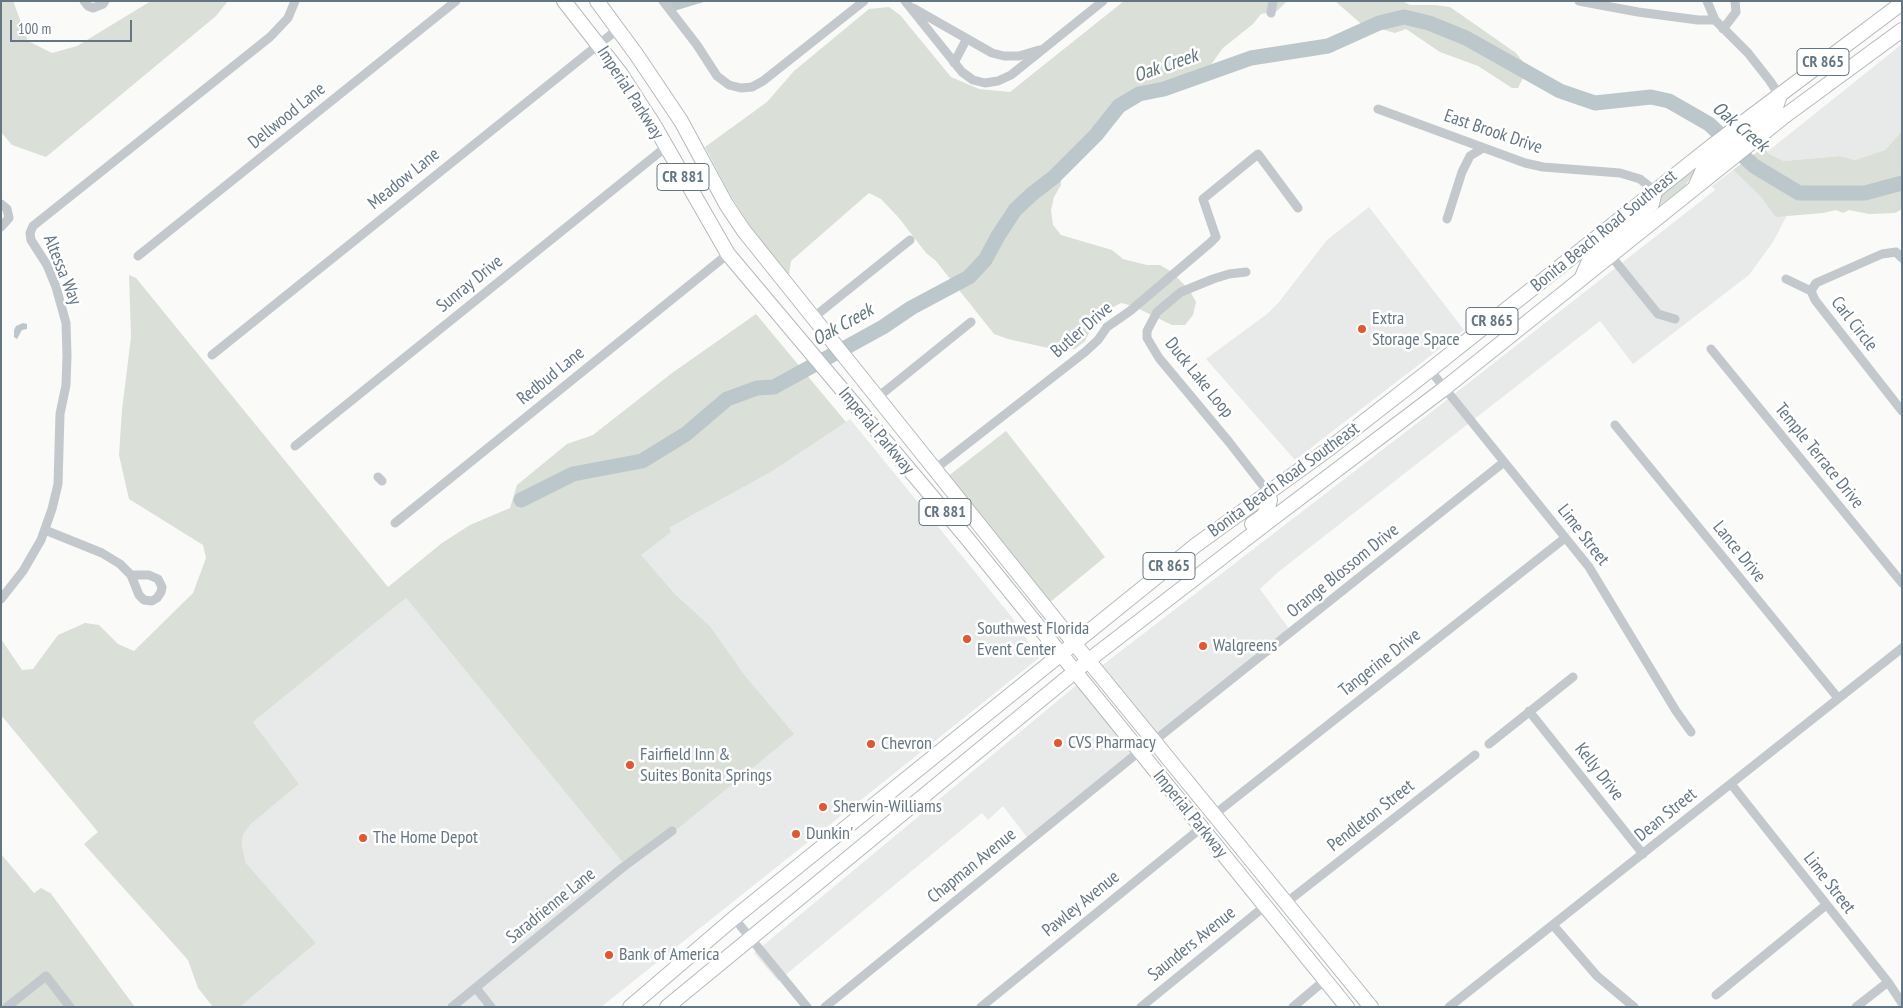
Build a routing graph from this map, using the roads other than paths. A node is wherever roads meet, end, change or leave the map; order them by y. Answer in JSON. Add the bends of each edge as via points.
{"nodes":[{"id":1,"x":84,"y":1,"type":"edge"},
{"id":2,"x":105,"y":1,"type":"edge"},
{"id":3,"x":295,"y":1,"type":"edge"},
{"id":4,"x":456,"y":1,"type":"edge"},
{"id":5,"x":564,"y":1,"type":"edge"},
{"id":6,"x":597,"y":1,"type":"edge"},
{"id":7,"x":663,"y":1,"type":"edge"},
{"id":8,"x":864,"y":1,"type":"edge"},
{"id":9,"x":1103,"y":1,"type":"edge"},
{"id":10,"x":1273,"y":1,"type":"edge"},
{"id":11,"x":1579,"y":1,"type":"edge"},
{"id":12,"x":1718,"y":1,"type":"edge"},
{"id":13,"x":1735,"y":1,"type":"edge"},
{"id":14,"x":907,"y":3,"type":"edge"},
{"id":15,"x":1708,"y":3,"type":"edge"},
{"id":16,"x":1902,"y":3,"type":"edge"},
{"id":17,"x":1271,"y":13,"type":"dead end"},
{"id":18,"x":1715,"y":20,"type":"junction"},
{"id":19,"x":618,"y":29,"type":"junction"},
{"id":20,"x":1723,"y":29,"type":"junction"},
{"id":21,"x":1902,"y":30,"type":"edge"},
{"id":22,"x":966,"y":40,"type":"junction"},
{"id":23,"x":599,"y":44,"type":"junction"},
{"id":24,"x":1047,"y":46,"type":"junction"},
{"id":25,"x":954,"y":63,"type":"junction"},
{"id":26,"x":1779,"y":95,"type":"junction"},
{"id":27,"x":1378,"y":109,"type":"dead end"},
{"id":28,"x":1749,"y":132,"type":"junction"},
{"id":29,"x":666,"y":147,"type":"junction"},
{"id":30,"x":1483,"y":148,"type":"junction"},
{"id":31,"x":1720,"y":154,"type":"junction"},
{"id":32,"x":1655,"y":191,"type":"junction"},
{"id":33,"x":1,"y":204,"type":"edge"},
{"id":34,"x":1298,"y":208,"type":"dead end"},
{"id":35,"x":1447,"y":219,"type":"dead end"},
{"id":36,"x":1,"y":227,"type":"edge"},
{"id":37,"x":910,"y":240,"type":"dead end"},
{"id":38,"x":728,"y":254,"type":"junction"},
{"id":39,"x":138,"y":256,"type":"dead end"},
{"id":40,"x":1611,"y":256,"type":"junction"},
{"id":41,"x":1902,"y":258,"type":"edge"},
{"id":42,"x":1246,"y":272,"type":"dead end"},
{"id":43,"x":1786,"y":279,"type":"dead end"},
{"id":44,"x":1580,"y":280,"type":"junction"},
{"id":45,"x":1811,"y":291,"type":"junction"},
{"id":46,"x":814,"y":316,"type":"junction"},
{"id":47,"x":1675,"y":319,"type":"dead end"},
{"id":48,"x":971,"y":322,"type":"dead end"},
{"id":49,"x":1711,"y":349,"type":"dead end"},
{"id":50,"x":212,"y":355,"type":"dead end"},
{"id":51,"x":1430,"y":370,"type":"junction"},
{"id":52,"x":1445,"y":388,"type":"junction"},
{"id":53,"x":878,"y":397,"type":"junction"},
{"id":54,"x":1902,"y":411,"type":"edge"},
{"id":55,"x":864,"y":416,"type":"junction"},
{"id":56,"x":1615,"y":425,"type":"dead end"},
{"id":57,"x":294,"y":446,"type":"dead end"},
{"id":58,"x":897,"y":456,"type":"junction"},
{"id":59,"x":1504,"y":462,"type":"junction"},
{"id":60,"x":935,"y":469,"type":"junction"},
{"id":61,"x":1268,"y":492,"type":"junction"},
{"id":62,"x":395,"y":523,"type":"dead end"},
{"id":63,"x":45,"y":530,"type":"junction"},
{"id":64,"x":1565,"y":538,"type":"junction"},
{"id":65,"x":1200,"y":574,"type":"junction"},
{"id":66,"x":131,"y":575,"type":"dead end"},
{"id":67,"x":1902,"y":583,"type":"edge"},
{"id":68,"x":1,"y":598,"type":"edge"},
{"id":69,"x":1074,"y":643,"type":"junction"},
{"id":70,"x":1902,"y":648,"type":"edge"},
{"id":71,"x":1060,"y":654,"type":"junction"},
{"id":72,"x":1089,"y":660,"type":"junction"},
{"id":73,"x":1075,"y":672,"type":"junction"},
{"id":74,"x":1573,"y":676,"type":"dead end"},
{"id":75,"x":1838,"y":698,"type":"junction"},
{"id":76,"x":1530,"y":711,"type":"junction"},
{"id":77,"x":1691,"y":732,"type":"dead end"},
{"id":78,"x":1154,"y":741,"type":"junction"},
{"id":79,"x":1489,"y":744,"type":"dead end"},
{"id":80,"x":1140,"y":751,"type":"junction"},
{"id":81,"x":1475,"y":755,"type":"dead end"},
{"id":82,"x":1731,"y":784,"type":"junction"},
{"id":83,"x":1215,"y":814,"type":"junction"},
{"id":84,"x":1201,"y":828,"type":"junction"},
{"id":85,"x":672,"y":831,"type":"dead end"},
{"id":86,"x":1643,"y":854,"type":"junction"},
{"id":87,"x":1287,"y":902,"type":"junction"},
{"id":88,"x":1826,"y":905,"type":"junction"},
{"id":89,"x":1265,"y":906,"type":"junction"},
{"id":90,"x":734,"y":918,"type":"junction"},
{"id":91,"x":1553,"y":925,"type":"junction"},
{"id":92,"x":751,"y":938,"type":"junction"},
{"id":93,"x":1325,"y":980,"type":"junction"},
{"id":94,"x":1888,"y":982,"type":"junction"},
{"id":95,"x":476,"y":988,"type":"junction"},
{"id":96,"x":1716,"y":996,"type":"dead end"},
{"id":97,"x":464,"y":1003,"type":"edge"},
{"id":98,"x":1902,"y":1003,"type":"edge"},
{"id":99,"x":7,"y":1007,"type":"edge"},
{"id":100,"x":70,"y":1007,"type":"edge"},
{"id":101,"x":452,"y":1007,"type":"edge"},
{"id":102,"x":491,"y":1007,"type":"edge"},
{"id":103,"x":630,"y":1007,"type":"edge"},
{"id":104,"x":667,"y":1007,"type":"edge"},
{"id":105,"x":807,"y":1007,"type":"edge"},
{"id":106,"x":825,"y":1007,"type":"edge"},
{"id":107,"x":981,"y":1007,"type":"edge"},
{"id":108,"x":1141,"y":1007,"type":"edge"},
{"id":109,"x":1293,"y":1007,"type":"edge"},
{"id":110,"x":1347,"y":1007,"type":"edge"},
{"id":111,"x":1370,"y":1007,"type":"edge"},
{"id":112,"x":1449,"y":1007,"type":"edge"},
{"id":113,"x":1634,"y":1007,"type":"edge"},
{"id":114,"x":1856,"y":1007,"type":"edge"}],
"edges":[{"from":1,"to":2,"type":"street","via":[[93,8]]},
{"from":3,"to":63,"type":"street","name":"Altessa Way","via":[[288,18],[270,37],[32,227],[31,240],[47,265],[66,323],[66,385],[60,414],[58,484]]},
{"from":4,"to":39,"type":"street","name":"Dellwood Lane"},
{"from":5,"to":23,"type":"main road","name":"Imperial Parkway","number":"CR 881"},
{"from":6,"to":19,"type":"main road","name":"Imperial Parkway","number":"CR 881"},
{"from":7,"to":8,"type":"street","via":[[717,76],[729,85],[741,88],[763,81]]},
{"from":9,"to":24,"type":"street"},
{"from":10,"to":17,"type":"street"},
{"from":11,"to":18,"type":"street","via":[[1638,12]]},
{"from":12,"to":15,"type":"street"},
{"from":13,"to":20,"type":"street","via":[[1736,12]]},
{"from":14,"to":22,"type":"street"},
{"from":14,"to":25,"type":"street"},
{"from":15,"to":18,"type":"street"},
{"from":16,"to":26,"type":"main road","number":"CR 865"},
{"from":18,"to":20,"type":"street"},
{"from":19,"to":23,"type":"street","name":"Meadow Lane"},
{"from":19,"to":46,"type":"main road","name":"Imperial Parkway","number":"CR 881","via":[[681,121],[726,204]]},
{"from":20,"to":26,"type":"street","via":[[1748,53]]},
{"from":21,"to":28,"type":"main road","name":"Bonita Beach Road Southeast","number":"CR 865"},
{"from":22,"to":24,"type":"street","via":[[985,51],[1004,56],[1026,54]]},
{"from":22,"to":25,"type":"street"},
{"from":23,"to":29,"type":"main road","name":"Imperial Parkway","number":"CR 881"},
{"from":23,"to":50,"type":"street","name":"Meadow Lane"},
{"from":24,"to":25,"type":"street","via":[[1011,75],[992,83],[973,80]]},
{"from":26,"to":28,"type":"main road","via":[[1775,110]]},
{"from":27,"to":30,"type":"street","name":"East Brook Drive"},
{"from":28,"to":31,"type":"main road","name":"Bonita Beach Road Southeast","number":"CR 865"},
{"from":28,"to":31,"type":"main road","name":"Bonita Beach Road Southeast","number":"CR 865"},
{"from":29,"to":38,"type":"main road","name":"Imperial Parkway","number":"CR 881"},
{"from":29,"to":57,"type":"street","name":"Sunray Drive"},
{"from":30,"to":32,"type":"street","name":"East Brook Drive","via":[[1543,167],[1620,173],[1640,179]]},
{"from":30,"to":35,"type":"street","via":[[1470,156]]},
{"from":31,"to":32,"type":"main road","name":"Bonita Beach Road Southeast","number":"CR 865"},
{"from":31,"to":40,"type":"main road","name":"Bonita Beach Road Southeast","number":"CR 865","via":[[1693,190]]},
{"from":32,"to":44,"type":"main road","via":[[1652,204],[1592,254]]},
{"from":32,"to":51,"type":"main road","name":"Bonita Beach Road Southeast","number":"CR 865"},
{"from":33,"to":36,"type":"street","via":[[7,209],[9,218]]},
{"from":34,"to":60,"type":"street","name":"Butler Drive","via":[[1258,154],[1203,199],[1216,237],[1210,243],[1107,327],[1085,352]]},
{"from":37,"to":46,"type":"street"},
{"from":38,"to":55,"type":"main road","name":"Imperial Parkway","number":"CR 881"},
{"from":38,"to":62,"type":"street","name":"Redbud Lane"},
{"from":40,"to":44,"type":"main road","name":"Bonita Beach Road Southeast","number":"CR 865"},
{"from":40,"to":47,"type":"street","via":[[1658,314]]},
{"from":41,"to":45,"type":"street","name":"Carl Circle","via":[[1896,252],[1882,254],[1816,283]]},
{"from":42,"to":61,"type":"street","name":"Duck Lake Loop","via":[[1221,276],[1181,292],[1157,312],[1147,331],[1159,358]]},
{"from":43,"to":45,"type":"street"},
{"from":44,"to":52,"type":"main road","name":"Bonita Beach Road Southeast","number":"CR 865"},
{"from":45,"to":54,"type":"street","name":"Carl Circle"},
{"from":46,"to":53,"type":"main road","name":"Imperial Parkway","number":"CR 881"},
{"from":48,"to":53,"type":"street"},
{"from":49,"to":67,"type":"street","name":"Temple Terrace Drive"},
{"from":51,"to":52,"type":"street","name":"Lime Street"},
{"from":51,"to":61,"type":"main road","name":"Bonita Beach Road Southeast","number":"CR 865"},
{"from":52,"to":59,"type":"street","name":"Lime Street"},
{"from":52,"to":65,"type":"main road","name":"Bonita Beach Road Southeast","number":"CR 865"},
{"from":53,"to":55,"type":"main road"},
{"from":53,"to":60,"type":"main road","name":"Imperial Parkway","number":"CR 881"},
{"from":55,"to":58,"type":"main road","name":"Imperial Parkway","number":"CR 881"},
{"from":56,"to":75,"type":"street","name":"Lance Drive"},
{"from":58,"to":60,"type":"main road","via":[[921,472]]},
{"from":58,"to":71,"type":"main road","name":"Imperial Parkway","number":"CR 881"},
{"from":59,"to":64,"type":"street","name":"Lime Street"},
{"from":59,"to":78,"type":"street","name":"Orange Blossom Drive"},
{"from":60,"to":69,"type":"main road","name":"Imperial Parkway","number":"CR 881"},
{"from":61,"to":65,"type":"main road","via":[[1270,500],[1263,516],[1211,556]]},
{"from":61,"to":69,"type":"main road","name":"Bonita Beach Road Southeast","number":"CR 865"},
{"from":63,"to":66,"type":"street","via":[[102,553]]},
{"from":63,"to":68,"type":"street","name":"Altessa Way","via":[[23,571]]},
{"from":64,"to":77,"type":"street","name":"Lime Street","via":[[1596,578]]},
{"from":64,"to":83,"type":"street","name":"Tangerine Drive"},
{"from":65,"to":72,"type":"main road","name":"Bonita Beach Road Southeast","number":"CR 865"},
{"from":69,"to":71,"type":"main road","name":"Bonita Beach Road Southeast","number":"CR 865"},
{"from":69,"to":72,"type":"main road","name":"Imperial Parkway","number":"CR 881"},
{"from":70,"to":75,"type":"street","name":"Dean Street"},
{"from":71,"to":73,"type":"main road","name":"Imperial Parkway","number":"CR 881"},
{"from":71,"to":90,"type":"main road","name":"Bonita Beach Road Southeast","number":"CR 865"},
{"from":72,"to":73,"type":"main road","name":"Bonita Beach Road Southeast","number":"CR 865"},
{"from":72,"to":78,"type":"main road","name":"Imperial Parkway"},
{"from":73,"to":80,"type":"main road","name":"Imperial Parkway"},
{"from":73,"to":92,"type":"main road","name":"Bonita Beach Road Southeast","number":"CR 865"},
{"from":74,"to":76,"type":"street"},
{"from":75,"to":82,"type":"street","name":"Dean Street"},
{"from":76,"to":79,"type":"street"},
{"from":76,"to":86,"type":"street","name":"Kelly Drive"},
{"from":78,"to":83,"type":"main road","name":"Imperial Parkway"},
{"from":80,"to":84,"type":"main road","name":"Imperial Parkway"},
{"from":80,"to":106,"type":"street","name":"Chapman Avenue"},
{"from":81,"to":87,"type":"street","name":"Pendleton Street"},
{"from":82,"to":86,"type":"street","name":"Dean Street"},
{"from":82,"to":88,"type":"street","name":"Lime Street"},
{"from":83,"to":87,"type":"main road","name":"Imperial Parkway"},
{"from":84,"to":89,"type":"main road","name":"Imperial Parkway"},
{"from":84,"to":107,"type":"street","name":"Pawley Avenue"},
{"from":85,"to":95,"type":"street","name":"Saradrienne Lane"},
{"from":86,"to":91,"type":"street","name":"Dean Street"},
{"from":87,"to":111,"type":"main road","name":"Imperial Parkway"},
{"from":88,"to":94,"type":"street","name":"Lime Street"},
{"from":88,"to":96,"type":"street"},
{"from":89,"to":93,"type":"main road","name":"Imperial Parkway"},
{"from":89,"to":108,"type":"street","name":"Saunders Avenue"},
{"from":90,"to":92,"type":"street"},
{"from":90,"to":103,"type":"main road","name":"Bonita Beach Road Southeast","number":"CR 865"},
{"from":91,"to":112,"type":"street","name":"Dean Street"},
{"from":91,"to":113,"type":"street","via":[[1597,976]]},
{"from":92,"to":104,"type":"main road","name":"Bonita Beach Road Southeast","number":"CR 865"},
{"from":92,"to":105,"type":"street"},
{"from":93,"to":109,"type":"street"},
{"from":93,"to":110,"type":"main road","name":"Imperial Parkway"},
{"from":94,"to":98,"type":"street","name":"Lime Street"},
{"from":94,"to":114,"type":"street"},
{"from":95,"to":97,"type":"street","name":"Saradrienne Lane"},
{"from":95,"to":102,"type":"street"},
{"from":97,"to":101,"type":"street","name":"Saradrienne Lane"},
{"from":99,"to":100,"type":"street","via":[[46,976]]}]}
